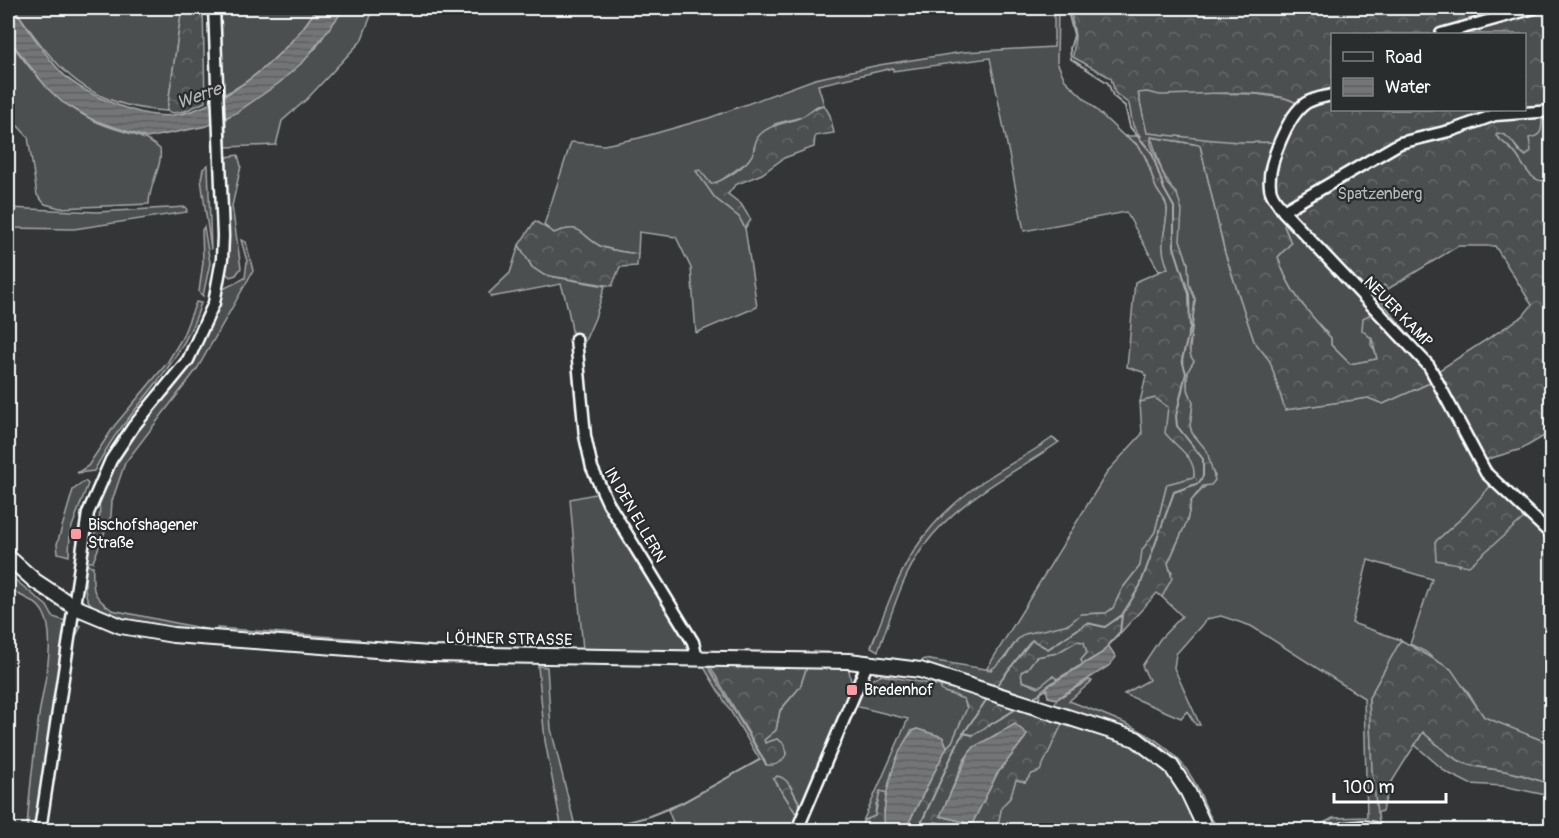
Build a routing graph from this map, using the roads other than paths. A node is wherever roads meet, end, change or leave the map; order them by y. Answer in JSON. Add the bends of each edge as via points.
{"nodes":[{"id":1,"x":214,"y":8,"type":"edge"},
{"id":2,"x":1534,"y":8,"type":"edge"},
{"id":3,"x":1445,"y":33,"type":"edge"},
{"id":4,"x":1331,"y":95,"type":"edge"},
{"id":5,"x":1551,"y":111,"type":"edge"},
{"id":6,"x":1283,"y":211,"type":"junction"},
{"id":7,"x":576,"y":339,"type":"dead end"},
{"id":8,"x":1551,"y":535,"type":"edge"},
{"id":9,"x":11,"y":560,"type":"edge"},
{"id":10,"x":72,"y":606,"type":"junction"},
{"id":11,"x":697,"y":659,"type":"junction"},
{"id":12,"x":868,"y":662,"type":"junction"},
{"id":13,"x":40,"y":831,"type":"edge"},
{"id":14,"x":797,"y":831,"type":"edge"},
{"id":15,"x":1206,"y":831,"type":"edge"},
{"id":16,"x":1344,"y":831,"type":"edge"},
{"id":17,"x":1375,"y":831,"type":"edge"}],
"edges":[{"from":1,"to":10,"type":"street","via":[[222,259],[214,303],[188,360],[133,427],[100,481],[86,524]]},
{"from":2,"to":3,"type":"street"},
{"from":4,"to":6,"type":"street","name":"NEUER KAMP","via":[[1304,104],[1284,134],[1270,171],[1270,189]]},
{"from":5,"to":6,"type":"street","via":[[1495,115],[1400,143]]},
{"from":6,"to":8,"type":"street","name":"NEUER KAMP","via":[[1429,366],[1486,473]]},
{"from":7,"to":11,"type":"street","name":"IN DEN ELLERN","via":[[585,436],[592,468],[608,503],[693,642]]},
{"from":9,"to":10,"type":"main road","name":"LÖHNER STRASSE"},
{"from":10,"to":11,"type":"main road","name":"LÖHNER STRASSE","via":[[121,626],[213,639],[430,654]]},
{"from":10,"to":13,"type":"street"},
{"from":11,"to":12,"type":"main road","name":"LÖHNER STRASSE"},
{"from":12,"to":14,"type":"street"},
{"from":12,"to":15,"type":"main road","name":"LÖHNER STRASSE","via":[[940,675],[1122,733],[1149,747],[1180,778]]},
{"from":16,"to":17,"type":"main road"}]}
